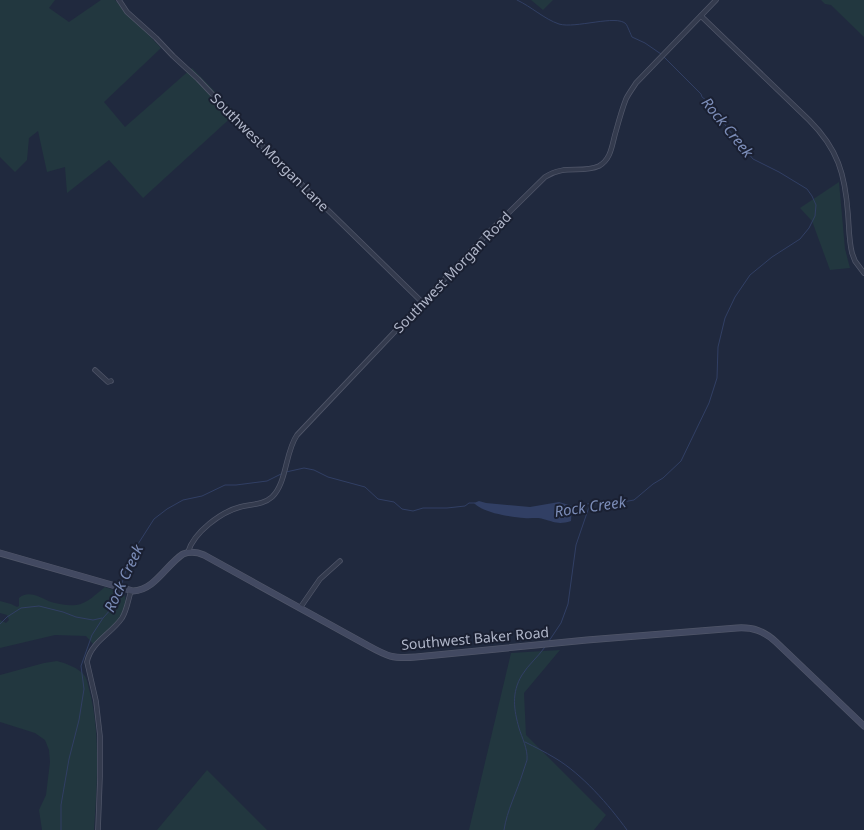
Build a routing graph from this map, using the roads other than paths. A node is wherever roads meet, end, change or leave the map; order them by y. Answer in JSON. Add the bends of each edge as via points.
{"nodes":[{"id":1,"x":120,"y":0,"type":"edge"},
{"id":2,"x":716,"y":0,"type":"edge"},
{"id":3,"x":701,"y":16,"type":"junction"},
{"id":4,"x":864,"y":274,"type":"edge"},
{"id":5,"x":423,"y":302,"type":"junction"},
{"id":6,"x":95,"y":370,"type":"dead end"},
{"id":7,"x":111,"y":381,"type":"dead end"},
{"id":8,"x":188,"y":552,"type":"junction"},
{"id":9,"x":0,"y":553,"type":"edge"},
{"id":10,"x":340,"y":561,"type":"dead end"},
{"id":11,"x":130,"y":591,"type":"junction"},
{"id":12,"x":300,"y":608,"type":"junction"},
{"id":13,"x":864,"y":726,"type":"edge"},
{"id":14,"x":98,"y":830,"type":"edge"}],
"edges":[{"from":1,"to":5,"type":"street","name":"Southwest Morgan Lane","via":[[127,12]]},
{"from":2,"to":3,"type":"street","name":"Southwest Morgan Road"},
{"from":3,"to":4,"type":"street","via":[[826,138],[837,159],[843,181],[852,254]]},
{"from":3,"to":5,"type":"street","name":"Southwest Morgan Road","via":[[636,83],[626,98],[612,148],[605,161],[594,168],[562,169],[545,177]]},
{"from":5,"to":8,"type":"street","name":"Southwest Morgan Road","via":[[297,435],[279,486],[271,498],[223,514],[195,539]]},
{"from":6,"to":7,"type":"street","via":[[108,382]]},
{"from":8,"to":11,"type":"main road","via":[[177,558],[150,584],[138,591]]},
{"from":8,"to":12,"type":"main road","name":"Southwest Baker Road","via":[[204,555]]},
{"from":9,"to":11,"type":"main road"},
{"from":10,"to":12,"type":"street","via":[[320,579]]},
{"from":11,"to":14,"type":"street","via":[[123,617],[93,648],[88,662],[100,736]]},
{"from":12,"to":13,"type":"main road","name":"Southwest Baker Road","via":[[382,653],[398,658],[750,628],[763,632],[776,642]]}]}
